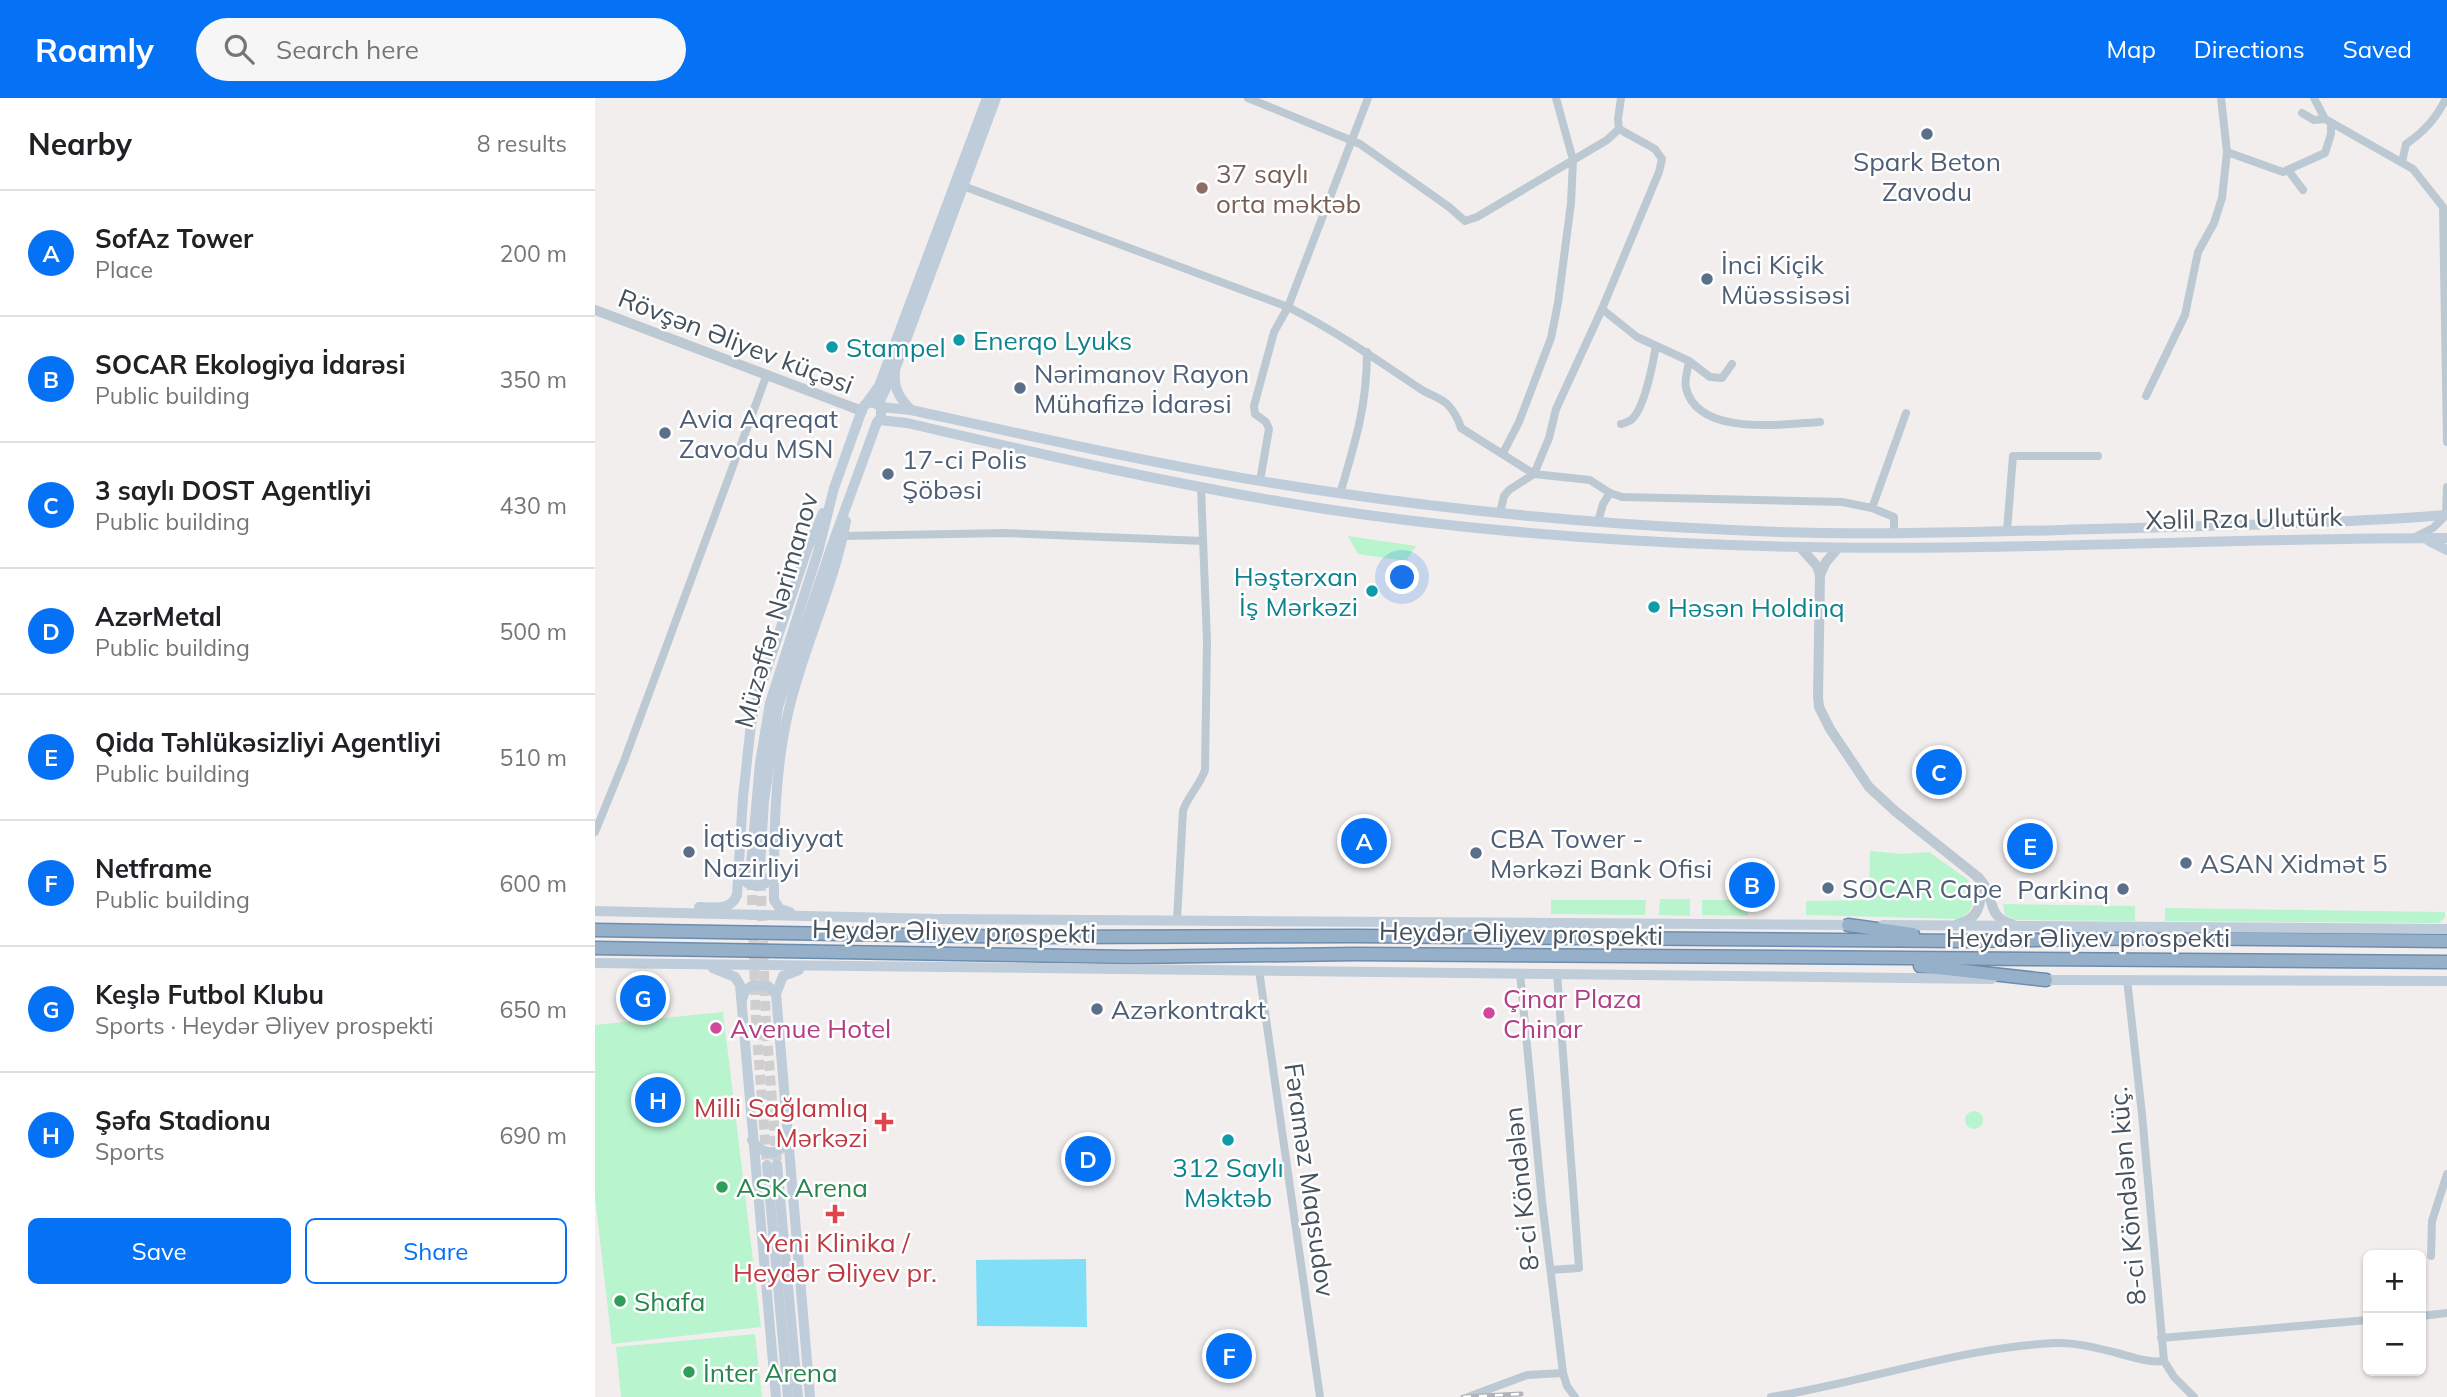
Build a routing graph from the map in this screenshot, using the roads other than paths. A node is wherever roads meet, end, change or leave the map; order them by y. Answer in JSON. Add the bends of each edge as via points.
{"nodes":[{"id":1,"x":987,"y":98,"type":"edge"},
{"id":2,"x":996,"y":98,"type":"edge"},
{"id":3,"x":1248,"y":98,"type":"edge"},
{"id":4,"x":1368,"y":98,"type":"edge"},
{"id":5,"x":1556,"y":98,"type":"edge"},
{"id":6,"x":1621,"y":98,"type":"edge"},
{"id":7,"x":2221,"y":98,"type":"edge"},
{"id":8,"x":2314,"y":98,"type":"edge"},
{"id":9,"x":2446,"y":98,"type":"edge"},
{"id":10,"x":2302,"y":113,"type":"dead end"},
{"id":11,"x":2328,"y":121,"type":"junction"},
{"id":12,"x":1619,"y":129,"type":"junction"},
{"id":13,"x":1352,"y":139,"type":"junction"},
{"id":14,"x":2227,"y":152,"type":"junction"},
{"id":15,"x":1573,"y":160,"type":"junction"},
{"id":16,"x":2402,"y":162,"type":"junction"},
{"id":17,"x":2288,"y":170,"type":"junction"},
{"id":18,"x":963,"y":186,"type":"junction"},
{"id":19,"x":2302,"y":190,"type":"dead end"},
{"id":20,"x":2445,"y":205,"type":"edge"},
{"id":21,"x":1288,"y":307,"type":"junction"},
{"id":22,"x":1602,"y":309,"type":"junction"},
{"id":23,"x":595,"y":310,"type":"edge"},
{"id":24,"x":1656,"y":346,"type":"junction"},
{"id":25,"x":1367,"y":352,"type":"junction"},
{"id":26,"x":1689,"y":361,"type":"junction"},
{"id":27,"x":1732,"y":364,"type":"dead end"},
{"id":28,"x":896,"y":367,"type":"junction"},
{"id":29,"x":767,"y":374,"type":"junction"},
{"id":30,"x":2146,"y":396,"type":"dead end"},
{"id":31,"x":880,"y":406,"type":"junction"},
{"id":32,"x":863,"y":410,"type":"junction"},
{"id":33,"x":911,"y":410,"type":"junction"},
{"id":34,"x":1906,"y":413,"type":"dead end"},
{"id":35,"x":878,"y":421,"type":"junction"},
{"id":36,"x":1820,"y":422,"type":"dead end"},
{"id":37,"x":1621,"y":424,"type":"dead end"},
{"id":38,"x":2447,"y":442,"type":"edge"},
{"id":39,"x":1103,"y":453,"type":"junction"},
{"id":40,"x":1503,"y":453,"type":"junction"},
{"id":41,"x":2098,"y":456,"type":"dead end"},
{"id":42,"x":1100,"y":468,"type":"junction"},
{"id":43,"x":1534,"y":474,"type":"junction"},
{"id":44,"x":1260,"y":481,"type":"junction"},
{"id":45,"x":2447,"y":487,"type":"edge"},
{"id":46,"x":834,"y":488,"type":"junction"},
{"id":47,"x":1201,"y":488,"type":"junction"},
{"id":48,"x":1610,"y":493,"type":"junction"},
{"id":49,"x":1339,"y":494,"type":"junction"},
{"id":50,"x":851,"y":495,"type":"junction"},
{"id":51,"x":2447,"y":495,"type":"edge"},
{"id":52,"x":1871,"y":508,"type":"junction"},
{"id":53,"x":1500,"y":513,"type":"junction"},
{"id":54,"x":2447,"y":516,"type":"edge"},
{"id":55,"x":1598,"y":522,"type":"junction"},
{"id":56,"x":1733,"y":530,"type":"junction"},
{"id":57,"x":2042,"y":530,"type":"junction"},
{"id":58,"x":2007,"y":531,"type":"junction"},
{"id":59,"x":1894,"y":532,"type":"junction"},
{"id":60,"x":843,"y":537,"type":"junction"},
{"id":61,"x":2412,"y":538,"type":"junction"},
{"id":62,"x":2447,"y":538,"type":"edge"},
{"id":63,"x":1203,"y":541,"type":"junction"},
{"id":64,"x":1733,"y":545,"type":"junction"},
{"id":65,"x":2043,"y":545,"type":"junction"},
{"id":66,"x":1800,"y":547,"type":"junction"},
{"id":67,"x":1838,"y":548,"type":"junction"},
{"id":68,"x":2447,"y":550,"type":"edge"},
{"id":69,"x":1820,"y":575,"type":"junction"},
{"id":70,"x":595,"y":832,"type":"edge"},
{"id":71,"x":739,"y":867,"type":"junction"},
{"id":72,"x":774,"y":870,"type":"junction"},
{"id":73,"x":1979,"y":878,"type":"junction"},
{"id":74,"x":595,"y":911,"type":"edge"},
{"id":75,"x":807,"y":916,"type":"junction"},
{"id":76,"x":1177,"y":920,"type":"junction"},
{"id":77,"x":2447,"y":921,"type":"edge"},
{"id":78,"x":1848,"y":925,"type":"junction"},
{"id":79,"x":1949,"y":926,"type":"junction"},
{"id":80,"x":2026,"y":926,"type":"junction"},
{"id":81,"x":2422,"y":929,"type":"junction"},
{"id":82,"x":2447,"y":929,"type":"edge"},
{"id":83,"x":595,"y":930,"type":"edge"},
{"id":84,"x":1962,"y":941,"type":"junction"},
{"id":85,"x":2447,"y":941,"type":"edge"},
{"id":86,"x":595,"y":948,"type":"edge"},
{"id":87,"x":1857,"y":959,"type":"junction"},
{"id":88,"x":2447,"y":962,"type":"edge"},
{"id":89,"x":595,"y":963,"type":"edge"},
{"id":90,"x":697,"y":964,"type":"junction"},
{"id":91,"x":811,"y":966,"type":"junction"},
{"id":92,"x":1259,"y":970,"type":"junction"},
{"id":93,"x":1557,"y":972,"type":"junction"},
{"id":94,"x":1520,"y":973,"type":"junction"},
{"id":95,"x":2127,"y":979,"type":"junction"},
{"id":96,"x":2046,"y":980,"type":"junction"},
{"id":97,"x":2447,"y":981,"type":"edge"},
{"id":98,"x":775,"y":994,"type":"junction"},
{"id":99,"x":742,"y":1000,"type":"junction"},
{"id":100,"x":752,"y":1140,"type":"junction"},
{"id":101,"x":787,"y":1142,"type":"junction"},
{"id":102,"x":2447,"y":1174,"type":"edge"},
{"id":103,"x":2431,"y":1256,"type":"dead end"},
{"id":104,"x":1551,"y":1270,"type":"junction"},
{"id":105,"x":2447,"y":1314,"type":"edge"},
{"id":106,"x":2426,"y":1316,"type":"edge"},
{"id":107,"x":2363,"y":1320,"type":"edge"},
{"id":108,"x":2161,"y":1338,"type":"junction"},
{"id":109,"x":2164,"y":1361,"type":"junction"},
{"id":110,"x":1563,"y":1373,"type":"junction"},
{"id":111,"x":776,"y":1397,"type":"edge"},
{"id":112,"x":788,"y":1397,"type":"edge"},
{"id":113,"x":798,"y":1397,"type":"edge"},
{"id":114,"x":810,"y":1397,"type":"edge"},
{"id":115,"x":1320,"y":1397,"type":"edge"},
{"id":116,"x":1468,"y":1397,"type":"edge"},
{"id":117,"x":1575,"y":1397,"type":"edge"},
{"id":118,"x":1771,"y":1397,"type":"edge"},
{"id":119,"x":2194,"y":1397,"type":"edge"}],
"edges":[{"from":1,"to":32,"type":"main road","name":"Müzəffər Nərimanov","via":[[879,386]]},
{"from":2,"to":18,"type":"main road"},
{"from":3,"to":13,"type":"street"},
{"from":4,"to":13,"type":"street"},
{"from":5,"to":15,"type":"street"},
{"from":6,"to":12,"type":"street"},
{"from":7,"to":14,"type":"street"},
{"from":8,"to":11,"type":"street"},
{"from":9,"to":16,"type":"street","via":[[2422,133],[2406,144]]},
{"from":10,"to":11,"type":"street"},
{"from":11,"to":16,"type":"street"},
{"from":11,"to":17,"type":"street","via":[[2331,134],[2325,153]]},
{"from":12,"to":15,"type":"street"},
{"from":12,"to":22,"type":"street","via":[[1655,149],[1662,159]]},
{"from":13,"to":15,"type":"street","via":[[1465,221]]},
{"from":13,"to":21,"type":"street"},
{"from":14,"to":17,"type":"street","via":[[2276,171]]},
{"from":14,"to":30,"type":"street","via":[[2222,198],[2214,223],[2201,242],[2185,316]]},
{"from":15,"to":40,"type":"street","via":[[1565,258],[1551,338]]},
{"from":16,"to":20,"type":"street"},
{"from":17,"to":19,"type":"street"},
{"from":18,"to":21,"type":"street"},
{"from":18,"to":28,"type":"main road"},
{"from":20,"to":38,"type":"street"},
{"from":21,"to":25,"type":"street"},
{"from":21,"to":44,"type":"street","via":[[1275,332],[1254,407],[1269,429]]},
{"from":22,"to":24,"type":"street"},
{"from":22,"to":43,"type":"street","via":[[1571,372]]},
{"from":23,"to":29,"type":"street","name":"Rövşən Əliyev küçəsi"},
{"from":24,"to":26,"type":"street"},
{"from":24,"to":37,"type":"street","via":[[1638,409]]},
{"from":25,"to":40,"type":"street","via":[[1446,402],[1461,428]]},
{"from":25,"to":49,"type":"street","via":[[1359,432]]},
{"from":26,"to":27,"type":"street","via":[[1716,379]]},
{"from":26,"to":36,"type":"street","via":[[1686,389],[1697,408],[1712,419],[1758,425]]},
{"from":28,"to":31,"type":"main road"},
{"from":28,"to":33,"type":"main road","via":[[898,393]]},
{"from":29,"to":32,"type":"street","name":"Rövşən Əliyev küçəsi"},
{"from":29,"to":70,"type":"street"},
{"from":31,"to":32,"type":"main road","via":[[872,402]]},
{"from":31,"to":33,"type":"main road","name":"Xəlil Rza Ulutürk"},
{"from":31,"to":35,"type":"main road"},
{"from":32,"to":35,"type":"main road","via":[[867,422]]},
{"from":32,"to":46,"type":"main road","name":"Müzəffər Nərimanov"},
{"from":33,"to":39,"type":"main road","name":"Xəlil Rza Ulutürk"},
{"from":34,"to":52,"type":"street"},
{"from":35,"to":42,"type":"main road","name":"Xəlil Rza Ulutürk","via":[[907,423]]},
{"from":35,"to":50,"type":"main road"},
{"from":39,"to":42,"type":"main road"},
{"from":39,"to":44,"type":"main road","name":"Xəlil Rza Ulutürk"},
{"from":40,"to":43,"type":"street"},
{"from":41,"to":58,"type":"street","via":[[2013,456]]},
{"from":42,"to":47,"type":"main road","name":"Xəlil Rza Ulutürk"},
{"from":43,"to":48,"type":"street","via":[[1590,480]]},
{"from":43,"to":53,"type":"street","via":[[1509,490]]},
{"from":44,"to":49,"type":"main road","name":"Xəlil Rza Ulutürk"},
{"from":45,"to":51,"type":"street"},
{"from":46,"to":50,"type":"main road","name":"Müzəffər Nərimanov","via":[[770,703],[759,763],[756,866],[778,707]]},
{"from":46,"to":71,"type":"main road","via":[[808,547],[756,701]]},
{"from":47,"to":63,"type":"street"},
{"from":47,"to":64,"type":"main road","name":"Xəlil Rza Ulutürk","via":[[1441,524]]},
{"from":48,"to":52,"type":"street","via":[[1622,497],[1842,502]]},
{"from":48,"to":55,"type":"street"},
{"from":49,"to":53,"type":"main road","name":"Xəlil Rza Ulutürk"},
{"from":50,"to":60,"type":"main road"},
{"from":51,"to":54,"type":"street"},
{"from":52,"to":59,"type":"street","via":[[1894,517]]},
{"from":53,"to":55,"type":"main road","name":"Xəlil Rza Ulutürk"},
{"from":54,"to":57,"type":"main road","name":"Xəlil Rza Ulutürk"},
{"from":54,"to":61,"type":"street"},
{"from":55,"to":56,"type":"main road","name":"Xəlil Rza Ulutürk"},
{"from":56,"to":59,"type":"main road","name":"Xəlil Rza Ulutürk"},
{"from":56,"to":64,"type":"main road"},
{"from":57,"to":58,"type":"main road","name":"Xəlil Rza Ulutürk"},
{"from":57,"to":65,"type":"main road"},
{"from":58,"to":59,"type":"main road","name":"Xəlil Rza Ulutürk"},
{"from":60,"to":63,"type":"street","via":[[1004,533]]},
{"from":60,"to":72,"type":"main road","via":[[789,710],[776,800]]},
{"from":61,"to":62,"type":"main road","name":"Xəlil Rza Ulutürk"},
{"from":61,"to":65,"type":"main road","name":"Xəlil Rza Ulutürk"},
{"from":61,"to":68,"type":"main road","via":[[2435,542]]},
{"from":63,"to":76,"type":"street","via":[[1205,771],[1200,786],[1185,803]]},
{"from":64,"to":66,"type":"main road","name":"Xəlil Rza Ulutürk"},
{"from":65,"to":67,"type":"main road","name":"Xəlil Rza Ulutürk"},
{"from":66,"to":67,"type":"main road","name":"Xəlil Rza Ulutürk"},
{"from":66,"to":69,"type":"street"},
{"from":67,"to":69,"type":"street"},
{"from":69,"to":73,"type":"street","via":[[1818,687],[1823,718],[1869,787]]},
{"from":71,"to":72,"type":"main road","via":[[743,879],[756,886],[766,883]]},
{"from":71,"to":74,"type":"main road","via":[[737,895],[728,906]]},
{"from":72,"to":75,"type":"main road","via":[[776,906]]},
{"from":73,"to":79,"type":"street","via":[[1977,911],[1966,922]]},
{"from":73,"to":80,"type":"street","via":[[1989,890],[1998,918]]},
{"from":74,"to":75,"type":"main road"},
{"from":75,"to":76,"type":"main road"},
{"from":76,"to":78,"type":"main road"},
{"from":77,"to":81,"type":"main road"},
{"from":78,"to":79,"type":"main road"},
{"from":78,"to":84,"type":"highway"},
{"from":79,"to":80,"type":"main road"},
{"from":80,"to":81,"type":"main road"},
{"from":81,"to":82,"type":"main road"},
{"from":83,"to":84,"type":"highway","name":"Heydər Əliyev prospekti"},
{"from":84,"to":85,"type":"highway","name":"Heydər Əliyev prospekti"},
{"from":86,"to":87,"type":"highway","name":"Heydər Əliyev prospekti","via":[[1130,957],[1355,954]]},
{"from":87,"to":88,"type":"highway","name":"Heydər Əliyev prospekti"},
{"from":87,"to":96,"type":"highway"},
{"from":89,"to":90,"type":"main road"},
{"from":90,"to":91,"type":"main road"},
{"from":90,"to":99,"type":"main road","via":[[735,977]]},
{"from":91,"to":92,"type":"main road"},
{"from":91,"to":98,"type":"main road","via":[[783,976]]},
{"from":92,"to":94,"type":"main road"},
{"from":92,"to":115,"type":"street","name":"Fəraməz Maqsudov"},
{"from":93,"to":94,"type":"main road"},
{"from":93,"to":96,"type":"main road"},
{"from":93,"to":104,"type":"street","via":[[1579,1268]]},
{"from":94,"to":104,"type":"street","name":"8-ci Köndələn"},
{"from":95,"to":96,"type":"main road"},
{"from":95,"to":97,"type":"main road"},
{"from":95,"to":108,"type":"street","name":"8-ci Köndələn küç."},
{"from":98,"to":99,"type":"main road","via":[[768,986],[753,985]]},
{"from":98,"to":101,"type":"main road"},
{"from":99,"to":100,"type":"main road"},
{"from":100,"to":101,"type":"main road","via":[[767,1153],[780,1150]]},
{"from":100,"to":111,"type":"main road"},
{"from":101,"to":114,"type":"main road"},
{"from":102,"to":103,"type":"street","via":[[2432,1221]]},
{"from":104,"to":110,"type":"street","name":"8-ci Köndələn"},
{"from":105,"to":106,"type":"street"},
{"from":107,"to":108,"type":"street"},
{"from":108,"to":109,"type":"street","name":"8-ci Köndələn küç."},
{"from":109,"to":118,"type":"street","via":[[2071,1344],[2022,1346]]},
{"from":109,"to":119,"type":"street"},
{"from":110,"to":116,"type":"street","via":[[1527,1375]]},
{"from":110,"to":117,"type":"street","name":"8-ci Köndələn"},
{"from":112,"to":113,"type":"main road","via":[[772,1164]]}]}
